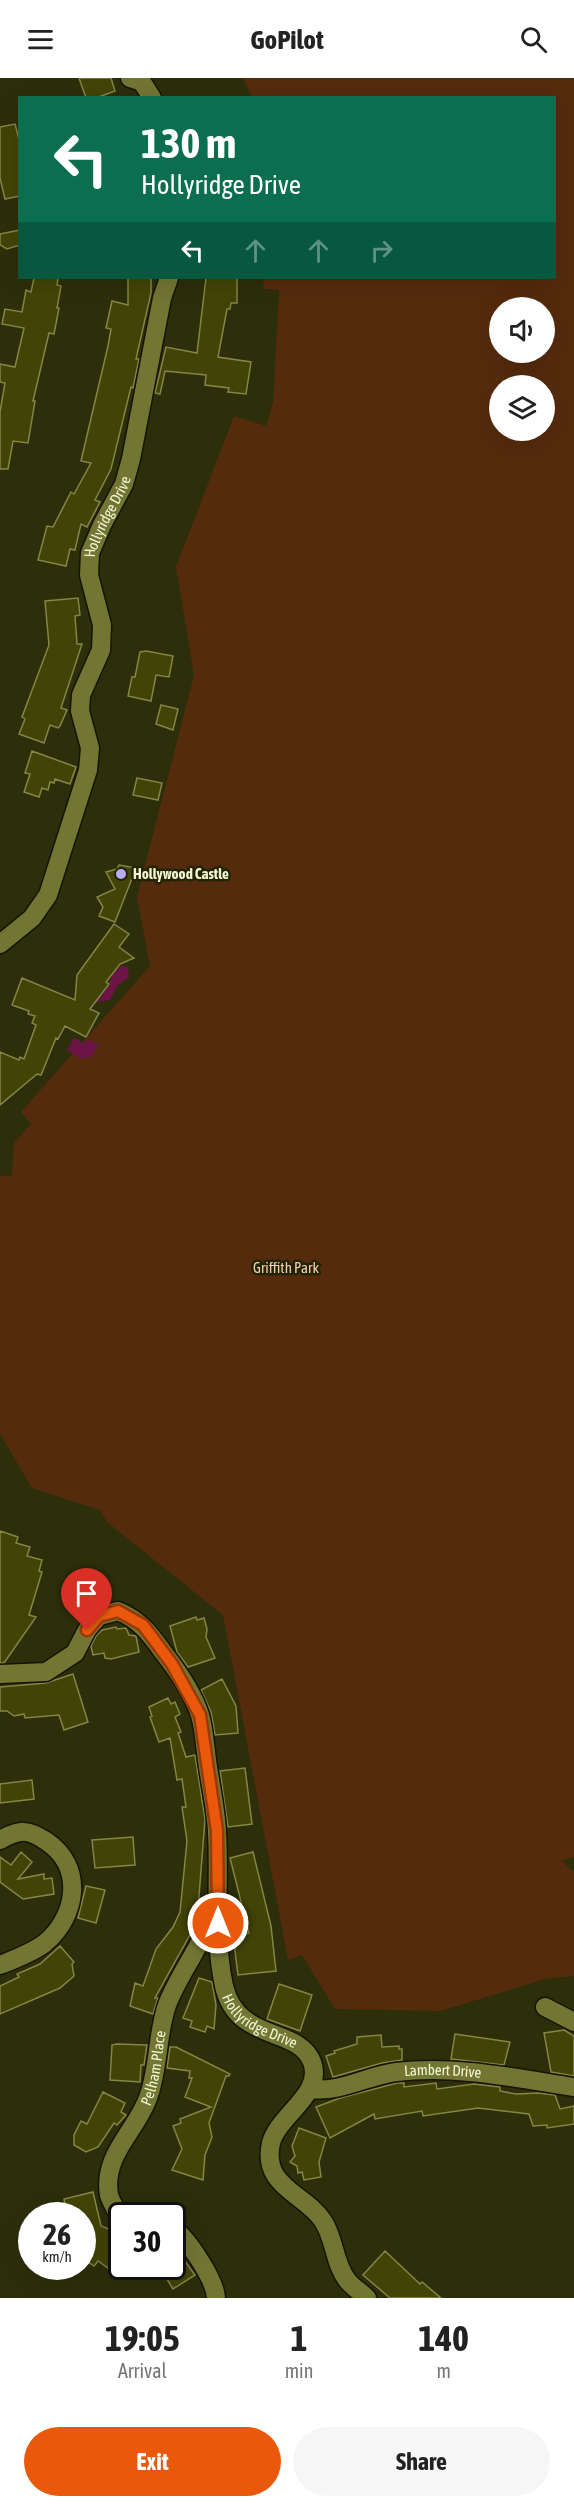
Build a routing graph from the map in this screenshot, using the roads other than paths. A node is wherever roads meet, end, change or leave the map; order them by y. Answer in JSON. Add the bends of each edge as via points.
{"nodes":[{"id":1,"x":130,"y":78,"type":"edge"},
{"id":2,"x":151,"y":96,"type":"edge"},
{"id":3,"x":169,"y":279,"type":"edge"},
{"id":4,"x":0,"y":944,"type":"edge"},
{"id":5,"x":0,"y":1674,"type":"edge"},
{"id":6,"x":0,"y":1840,"type":"edge"},
{"id":7,"x":218,"y":1923,"type":"junction"},
{"id":8,"x":0,"y":1965,"type":"edge"},
{"id":9,"x":545,"y":2007,"type":"dead end"},
{"id":10,"x":574,"y":2022,"type":"edge"},
{"id":11,"x":574,"y":2087,"type":"edge"},
{"id":12,"x":311,"y":2089,"type":"junction"},
{"id":13,"x":112,"y":2202,"type":"edge"},
{"id":14,"x":186,"y":2242,"type":"edge"},
{"id":15,"x":216,"y":2298,"type":"edge"},
{"id":16,"x":367,"y":2298,"type":"edge"}],
"edges":[{"from":1,"to":2,"type":"street","via":[[142,82]]},
{"from":3,"to":4,"type":"street","name":"Hollyridge Drive","via":[[124,484],[90,553],[89,575],[102,626],[101,650],[81,695],[80,711],[90,748],[88,770],[48,895],[32,918]]},
{"from":5,"to":7,"type":"street","name":"Hollyridge Drive","via":[[46,1671],[60,1664],[75,1653],[99,1616],[118,1611],[143,1625],[172,1664],[200,1715],[217,1831]]},
{"from":6,"to":8,"type":"street","via":[[29,1831],[66,1858],[73,1875],[64,1921],[45,1942]]},
{"from":7,"to":12,"type":"street","name":"Hollyridge Drive","via":[[224,1989],[233,2009],[243,2021],[302,2048],[314,2074]]},
{"from":7,"to":13,"type":"street","name":"Pelham Place","via":[[205,1932],[168,2003],[150,2093],[143,2111],[117,2148],[110,2170]]},
{"from":9,"to":10,"type":"street"},
{"from":11,"to":12,"type":"street","name":"Lambert Drive","via":[[476,2071],[443,2070],[395,2072],[325,2091]]},
{"from":12,"to":16,"type":"street","via":[[281,2123],[271,2144],[271,2163],[280,2185],[322,2219],[347,2281]]},
{"from":14,"to":15,"type":"street","via":[[204,2268]]}]}
